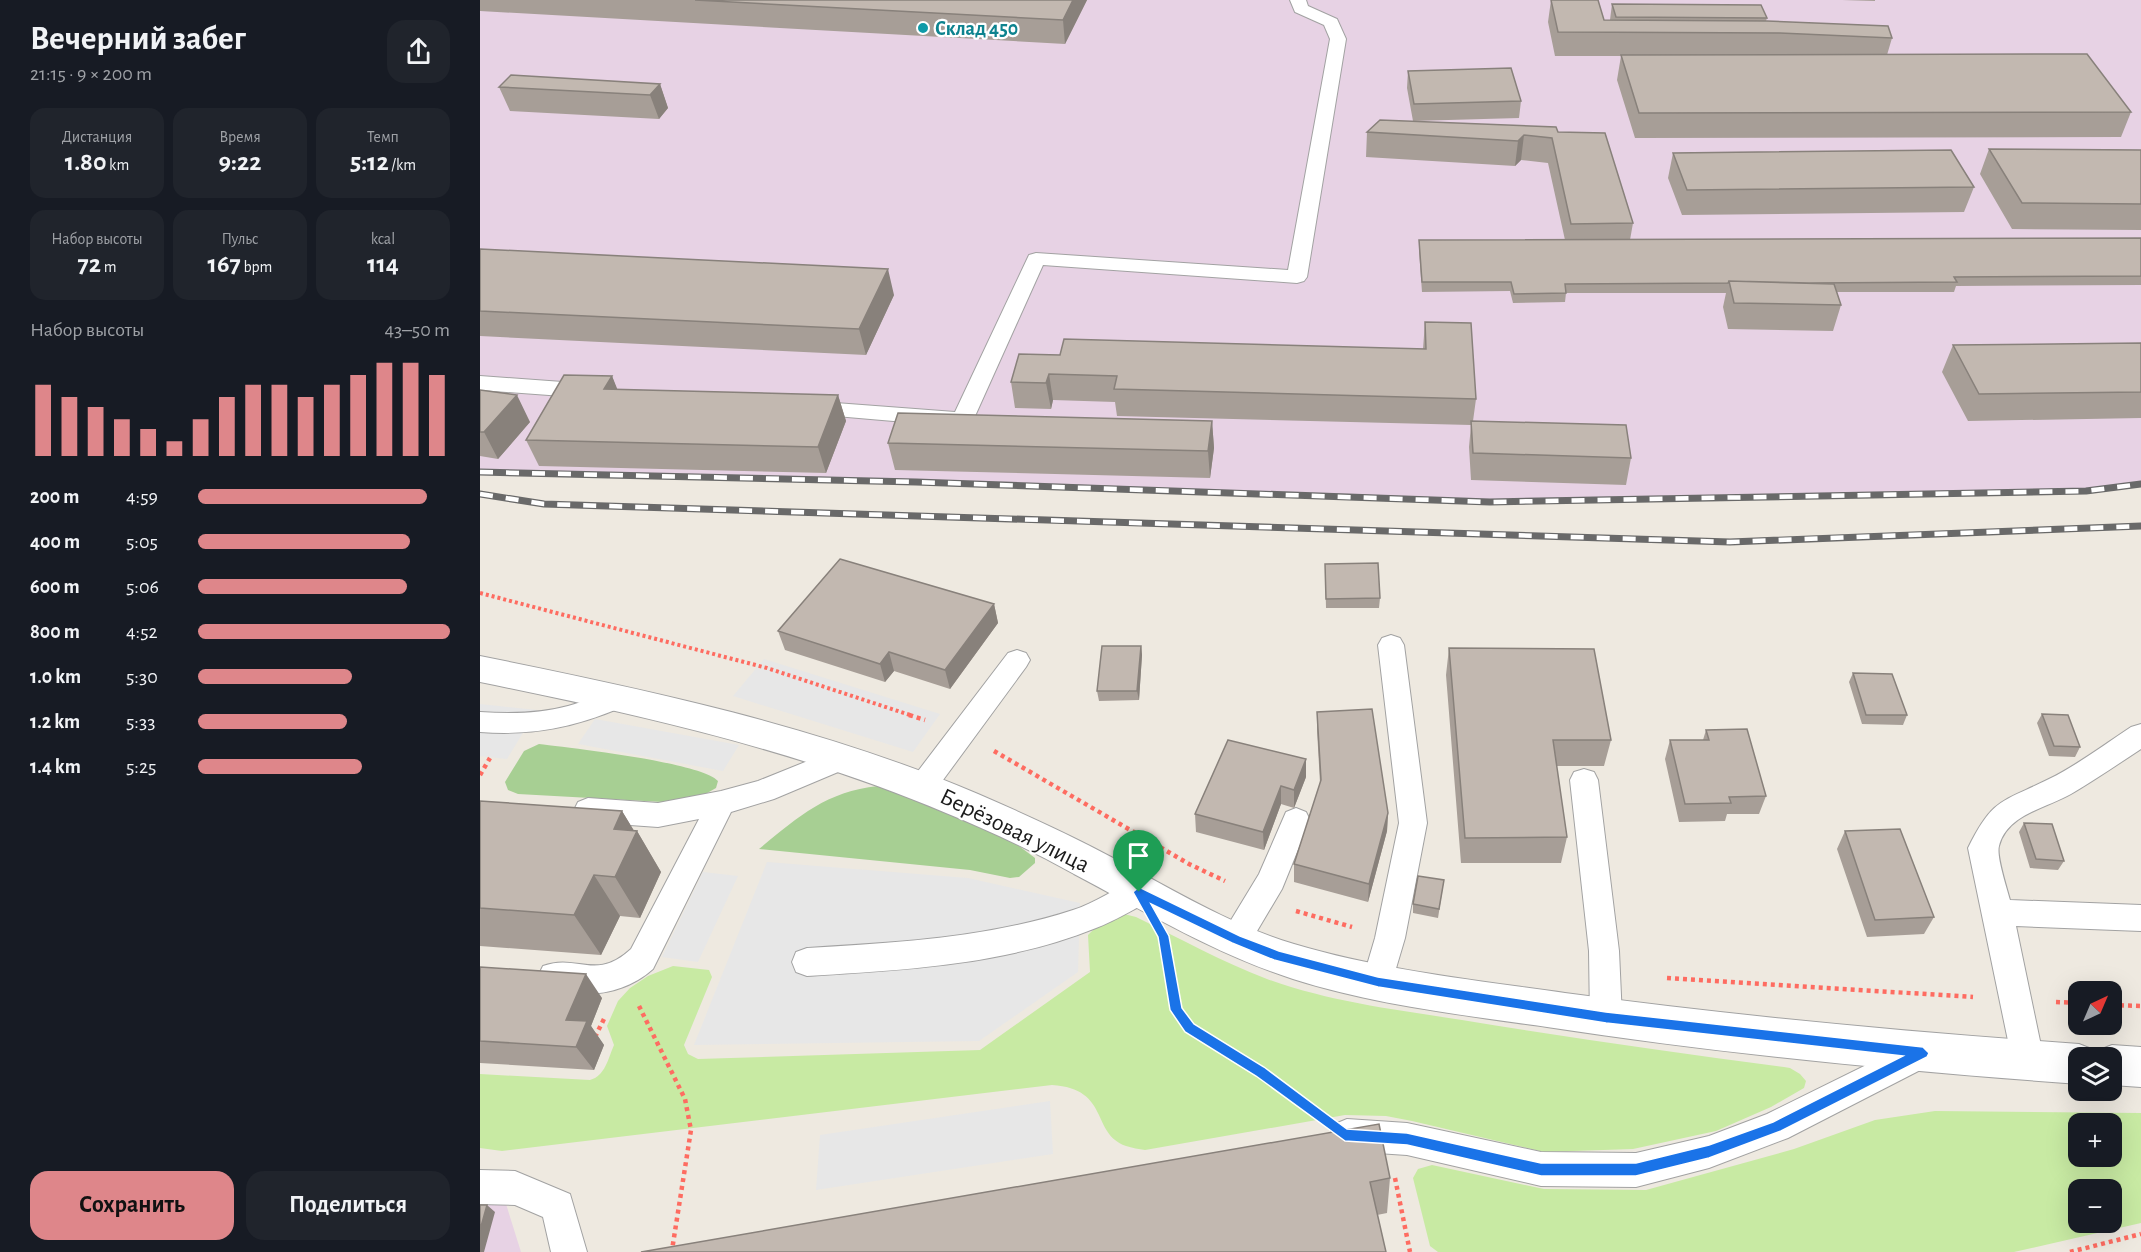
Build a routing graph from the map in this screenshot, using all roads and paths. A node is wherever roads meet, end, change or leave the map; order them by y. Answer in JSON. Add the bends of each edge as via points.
{"nodes":[{"id":1,"x":1298,"y":0,"type":"edge"},
{"id":2,"x":480,"y":382,"type":"edge"},
{"id":3,"x":610,"y":393,"type":"edge"},
{"id":4,"x":786,"y":407,"type":"edge"},
{"id":5,"x":1391,"y":645,"type":"dead end"},
{"id":6,"x":1017,"y":660,"type":"dead end"},
{"id":7,"x":480,"y":669,"type":"edge"},
{"id":8,"x":616,"y":699,"type":"junction"},
{"id":9,"x":480,"y":722,"type":"edge"},
{"id":10,"x":2141,"y":735,"type":"edge"},
{"id":11,"x":840,"y":759,"type":"junction"},
{"id":12,"x":487,"y":763,"type":"dead end"},
{"id":13,"x":480,"y":775,"type":"edge"},
{"id":14,"x":1584,"y":780,"type":"dead end"},
{"id":15,"x":922,"y":787,"type":"junction"},
{"id":16,"x":721,"y":803,"type":"junction"},
{"id":17,"x":563,"y":809,"type":"edge"},
{"id":18,"x":1296,"y":820,"type":"dead end"},
{"id":19,"x":1139,"y":892,"type":"junction"},
{"id":20,"x":1998,"y":912,"type":"junction"},
{"id":21,"x":2141,"y":918,"type":"edge"},
{"id":22,"x":1236,"y":939,"type":"junction"},
{"id":23,"x":807,"y":962,"type":"dead end"},
{"id":24,"x":525,"y":974,"type":"edge"},
{"id":25,"x":624,"y":975,"type":"junction"},
{"id":26,"x":1378,"y":982,"type":"junction"},
{"id":27,"x":2122,"y":1005,"type":"edge"},
{"id":28,"x":2141,"y":1006,"type":"edge"},
{"id":29,"x":1606,"y":1018,"type":"junction"},
{"id":30,"x":1923,"y":1053,"type":"junction"},
{"id":31,"x":2028,"y":1060,"type":"junction"},
{"id":32,"x":2068,"y":1063,"type":"edge"},
{"id":33,"x":2122,"y":1066,"type":"edge"},
{"id":34,"x":2141,"y":1067,"type":"edge"},
{"id":35,"x":1386,"y":1136,"type":"junction"},
{"id":36,"x":1333,"y":1137,"type":"joint"},
{"id":37,"x":480,"y":1186,"type":"edge"},
{"id":38,"x":2141,"y":1234,"type":"edge"},
{"id":39,"x":672,"y":1250,"type":"edge"},
{"id":40,"x":569,"y":1252,"type":"edge"},
{"id":41,"x":1410,"y":1252,"type":"edge"},
{"id":42,"x":2070,"y":1252,"type":"edge"}],
"edges":[{"from":1,"to":4,"type":"lane","via":[[1302,9],[1331,22],[1338,39],[1297,277],[1036,259],[963,420]]},
{"from":2,"to":3,"type":"lane"},
{"from":5,"to":26,"type":"lane","via":[[1413,822]]},
{"from":6,"to":15,"type":"lane"},
{"from":7,"to":8,"type":"street","name":"Берёзовая улица"},
{"from":8,"to":9,"type":"lane","via":[[553,722]]},
{"from":8,"to":11,"type":"street","name":"Берёзовая улица"},
{"from":10,"to":20,"type":"lane","via":[[2060,787],[2009,811],[1992,828],[1983,848]]},
{"from":11,"to":15,"type":"street","name":"Берёзовая улица"},
{"from":11,"to":16,"type":"lane","via":[[764,791]]},
{"from":12,"to":13,"type":"path"},
{"from":14,"to":29,"type":"lane","via":[[1604,951]]},
{"from":15,"to":19,"type":"street","name":"Берёзовая улица","via":[[1026,831]]},
{"from":16,"to":17,"type":"lane","via":[[658,815]]},
{"from":16,"to":25,"type":"lane","via":[[642,959]]},
{"from":18,"to":22,"type":"lane","via":[[1272,880]]},
{"from":19,"to":22,"type":"street","name":"Берёзовая улица"},
{"from":19,"to":23,"type":"lane","via":[[1079,921],[1016,938],[901,956]]},
{"from":19,"to":36,"type":"path","via":[[1163,936],[1176,1010],[1189,1028],[1260,1071]]},
{"from":20,"to":21,"type":"lane"},
{"from":20,"to":31,"type":"lane"},
{"from":22,"to":26,"type":"street","name":"Берёзовая улица","via":[[1278,956]]},
{"from":24,"to":25,"type":"lane","via":[[603,980]]},
{"from":25,"to":39,"type":"path","via":[[685,1099],[691,1130]]},
{"from":26,"to":29,"type":"street","name":"Берёзовая улица"},
{"from":27,"to":28,"type":"path"},
{"from":29,"to":30,"type":"street","name":"Берёзовая улица"},
{"from":30,"to":31,"type":"street","name":"Берёзовая улица"},
{"from":30,"to":35,"type":"lane","via":[[1776,1127],[1709,1152],[1636,1170],[1541,1169]]},
{"from":31,"to":32,"type":"street","name":"Берёзовая улица"},
{"from":33,"to":34,"type":"street"},
{"from":35,"to":36,"type":"lane"},
{"from":35,"to":41,"type":"path"},
{"from":37,"to":40,"type":"lane","via":[[515,1188],[558,1206]]},
{"from":38,"to":42,"type":"path"}]}
